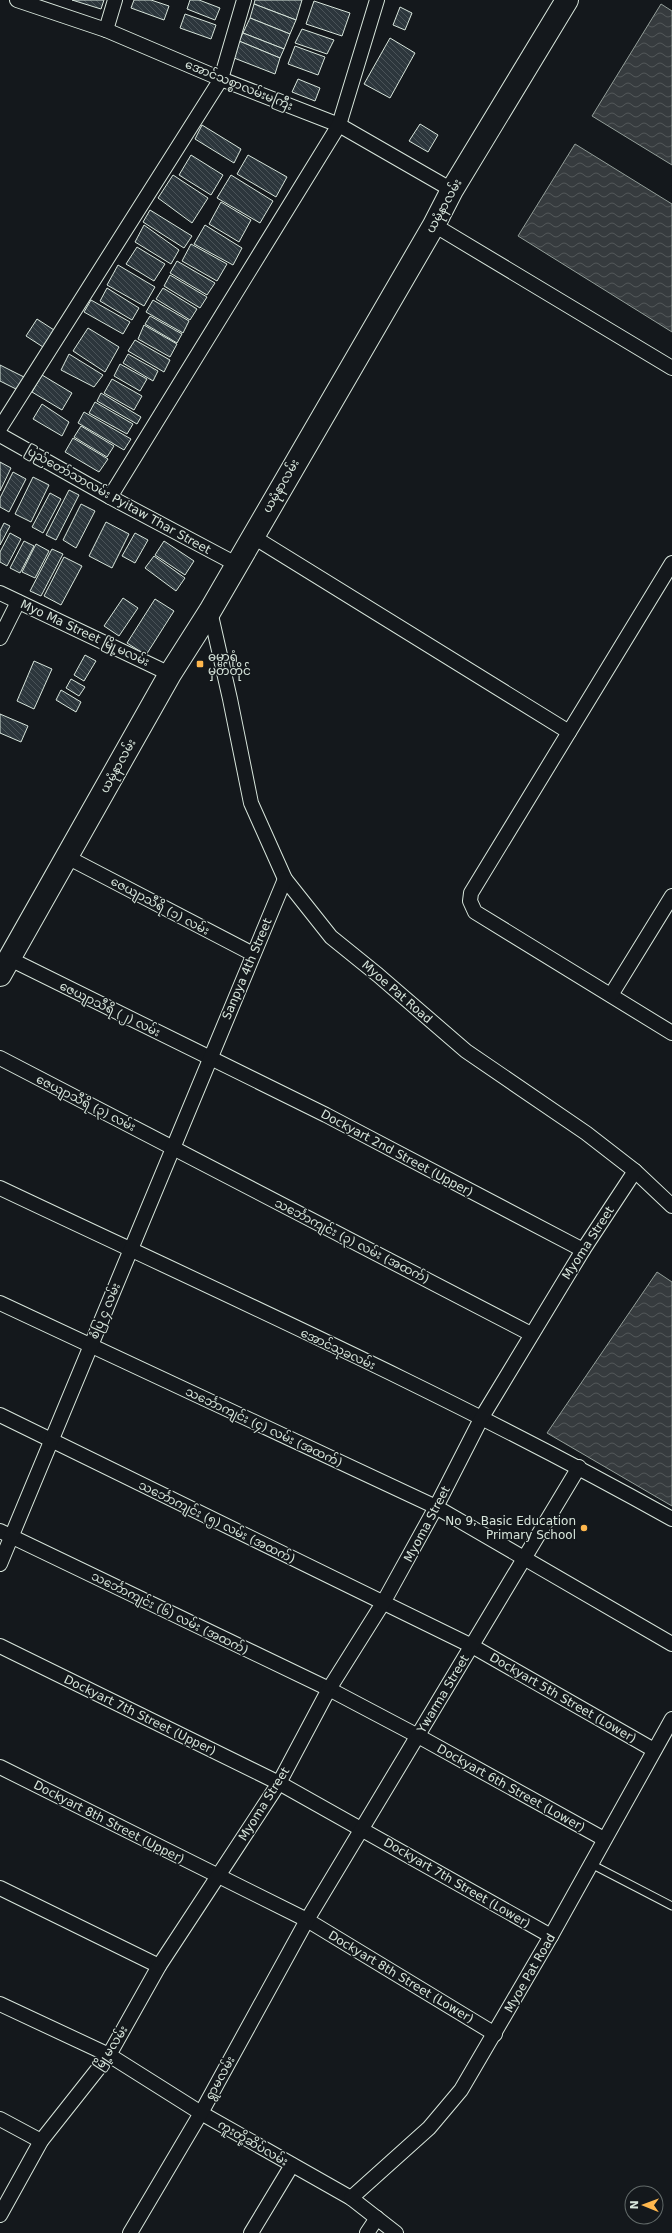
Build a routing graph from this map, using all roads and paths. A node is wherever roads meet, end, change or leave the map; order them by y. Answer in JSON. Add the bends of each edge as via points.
{"nodes":[{"id":1,"x":18,"y":0,"type":"edge"},
{"id":2,"x":115,"y":0,"type":"edge"},
{"id":3,"x":244,"y":0,"type":"edge"},
{"id":4,"x":377,"y":0,"type":"edge"},
{"id":5,"x":566,"y":0,"type":"edge"},
{"id":6,"x":106,"y":30,"type":"junction"},
{"id":7,"x":221,"y":79,"type":"junction"},
{"id":8,"x":339,"y":126,"type":"junction"},
{"id":9,"x":452,"y":190,"type":"junction"},
{"id":10,"x":434,"y":225,"type":"junction"},
{"id":11,"x":672,"y":368,"type":"edge"},
{"id":12,"x":0,"y":428,"type":"edge"},
{"id":13,"x":0,"y":435,"type":"edge"},
{"id":14,"x":110,"y":497,"type":"junction"},
{"id":15,"x":252,"y":536,"type":"junction"},
{"id":16,"x":236,"y":564,"type":"junction"},
{"id":17,"x":672,"y":564,"type":"edge"},
{"id":18,"x":0,"y":593,"type":"edge"},
{"id":19,"x":18,"y":602,"type":"junction"},
{"id":20,"x":210,"y":611,"type":"junction"},
{"id":21,"x":0,"y":638,"type":"edge"},
{"id":22,"x":170,"y":674,"type":"junction"},
{"id":23,"x":569,"y":732,"type":"junction"},
{"id":24,"x":67,"y":857,"type":"junction"},
{"id":25,"x":285,"y":879,"type":"junction"},
{"id":26,"x":672,"y":896,"type":"edge"},
{"id":27,"x":253,"y":954,"type":"junction"},
{"id":28,"x":5,"y":967,"type":"edge"},
{"id":29,"x":611,"y":995,"type":"junction"},
{"id":30,"x":672,"y":1033,"type":"edge"},
{"id":31,"x":0,"y":1058,"type":"edge"},
{"id":32,"x":210,"y":1058,"type":"junction"},
{"id":33,"x":173,"y":1148,"type":"junction"},
{"id":34,"x":635,"y":1171,"type":"junction"},
{"id":35,"x":0,"y":1188,"type":"edge"},
{"id":36,"x":672,"y":1206,"type":"edge"},
{"id":37,"x":130,"y":1250,"type":"junction"},
{"id":38,"x":583,"y":1250,"type":"junction"},
{"id":39,"x":0,"y":1304,"type":"edge"},
{"id":40,"x":531,"y":1334,"type":"junction"},
{"id":41,"x":91,"y":1346,"type":"junction"},
{"id":42,"x":0,"y":1415,"type":"edge"},
{"id":43,"x":482,"y":1417,"type":"junction"},
{"id":44,"x":51,"y":1440,"type":"junction"},
{"id":45,"x":579,"y":1467,"type":"junction"},
{"id":46,"x":436,"y":1508,"type":"junction"},
{"id":47,"x":672,"y":1519,"type":"edge"},
{"id":48,"x":6,"y":1534,"type":"edge"},
{"id":49,"x":524,"y":1557,"type":"junction"},
{"id":50,"x":0,"y":1564,"type":"edge"},
{"id":51,"x":383,"y":1603,"type":"junction"},
{"id":52,"x":672,"y":1644,"type":"edge"},
{"id":53,"x":0,"y":1646,"type":"edge"},
{"id":54,"x":472,"y":1646,"type":"junction"},
{"id":55,"x":329,"y":1689,"type":"junction"},
{"id":56,"x":672,"y":1719,"type":"edge"},
{"id":57,"x":418,"y":1736,"type":"junction"},
{"id":58,"x":654,"y":1750,"type":"junction"},
{"id":59,"x":0,"y":1767,"type":"edge"},
{"id":60,"x":279,"y":1783,"type":"junction"},
{"id":61,"x":363,"y":1829,"type":"junction"},
{"id":62,"x":604,"y":1839,"type":"junction"},
{"id":63,"x":591,"y":1864,"type":"junction"},
{"id":64,"x":217,"y":1876,"type":"junction"},
{"id":65,"x":0,"y":1888,"type":"edge"},
{"id":66,"x":672,"y":1906,"type":"edge"},
{"id":67,"x":307,"y":1920,"type":"junction"},
{"id":68,"x":551,"y":1936,"type":"junction"},
{"id":69,"x":159,"y":1966,"type":"junction"},
{"id":70,"x":0,"y":2004,"type":"edge"},
{"id":71,"x":495,"y":2034,"type":"junction"},
{"id":72,"x":109,"y":2055,"type":"junction"},
{"id":73,"x":201,"y":2113,"type":"junction"},
{"id":74,"x":0,"y":2119,"type":"edge"},
{"id":75,"x":41,"y":2142,"type":"junction"},
{"id":76,"x":292,"y":2165,"type":"junction"},
{"id":77,"x":350,"y":2198,"type":"junction"},
{"id":78,"x":0,"y":2215,"type":"edge"},
{"id":79,"x":377,"y":2218,"type":"junction"},
{"id":80,"x":130,"y":2233,"type":"edge"},
{"id":81,"x":251,"y":2233,"type":"edge"},
{"id":82,"x":367,"y":2233,"type":"edge"},
{"id":83,"x":396,"y":2233,"type":"edge"}],
"edges":[{"from":1,"to":6,"type":"street","name":"အောင်သစ္စာလမ်းမကြီး"},
{"from":2,"to":6,"type":"street"},
{"from":3,"to":7,"type":"street"},
{"from":4,"to":8,"type":"street"},
{"from":5,"to":9,"type":"main road","name":"ယမုံနာလမ်း"},
{"from":6,"to":7,"type":"street","name":"အောင်သစ္စာလမ်းမကြီး"},
{"from":7,"to":8,"type":"street","name":"အောင်သစ္စာလမ်းမကြီး"},
{"from":7,"to":12,"type":"street"},
{"from":8,"to":9,"type":"street","name":"အောင်သစ္စာလမ်းမကြီး"},
{"from":8,"to":14,"type":"street"},
{"from":9,"to":10,"type":"main road","name":"ယမုံနာလမ်း"},
{"from":10,"to":11,"type":"street"},
{"from":10,"to":15,"type":"main road","name":"ယမုံနာလမ်း"},
{"from":13,"to":14,"type":"street","name":"ပြည်တော်သာလမ်း Pyitaw Thar Street"},
{"from":14,"to":16,"type":"street","name":"ပြည်တော်သာလမ်း Pyitaw Thar Street"},
{"from":15,"to":16,"type":"main road","name":"ယမုံနာလမ်း"},
{"from":15,"to":23,"type":"street"},
{"from":16,"to":20,"type":"main road","name":"ယမုံနာလမ်း"},
{"from":17,"to":23,"type":"street"},
{"from":18,"to":19,"type":"street","name":"Myo Ma Street မြို့မလမ်း"},
{"from":19,"to":21,"type":"street"},
{"from":19,"to":22,"type":"street","name":"Myo Ma Street မြို့မလမ်း"},
{"from":20,"to":22,"type":"main road","name":"ယမုံနာလမ်း"},
{"from":20,"to":25,"type":"street","name":"Myoe Pat Road","via":[[251,803]]},
{"from":22,"to":24,"type":"main road","name":"ယမုံနာလမ်း"},
{"from":23,"to":29,"type":"street","via":[[471,893],[470,900],[475,912]]},
{"from":24,"to":27,"type":"street","name":"ဇေယျာသီရိ (၁) လမ်း"},
{"from":24,"to":28,"type":"main road","name":"ယမုံနာလမ်း"},
{"from":25,"to":27,"type":"street","name":"Sanpya 4th Street"},
{"from":25,"to":34,"type":"street","name":"Myoe Pat Road","via":[[331,937],[466,1052],[586,1133]]},
{"from":26,"to":29,"type":"street"},
{"from":27,"to":32,"type":"street","name":"Sanpya 4th Street"},
{"from":28,"to":32,"type":"street","name":"ဇေယျာသီရိ (၂) လမ်း"},
{"from":29,"to":30,"type":"street"},
{"from":31,"to":33,"type":"street","name":"ဇေယျာသီရိ (၃) လမ်း"},
{"from":32,"to":33,"type":"street","name":"စံပြ ၄ လမ်း"},
{"from":32,"to":38,"type":"street","name":"Dockyart 2nd Street (Upper)","via":[[326,1115]]},
{"from":33,"to":37,"type":"street","name":"စံပြ ၄ လမ်း"},
{"from":33,"to":40,"type":"street","name":"သင်္ဘောကျင်း (၃) လမ်း (အထက်)"},
{"from":34,"to":36,"type":"street","name":"Myoe Pat Road"},
{"from":34,"to":38,"type":"street","name":"Myoma Street"},
{"from":35,"to":37,"type":"street","name":"အောင်သုခလမ်း"},
{"from":37,"to":41,"type":"street","name":"စံပြ ၄ လမ်း"},
{"from":37,"to":43,"type":"street","name":"အောင်သုခလမ်း"},
{"from":38,"to":40,"type":"street","name":"Myoma Street"},
{"from":39,"to":41,"type":"street","name":"သင်္ဘောကျင်း (၄) လမ်း (အထက်)"},
{"from":40,"to":43,"type":"street","name":"Myoma Street"},
{"from":41,"to":44,"type":"street","name":"စံပြ ၄ လမ်း"},
{"from":41,"to":46,"type":"street","name":"သင်္ဘောကျင်း (၄) လမ်း (အထက်)"},
{"from":42,"to":44,"type":"street","name":"သင်္ဘောကျင်း (၅) လမ်း (အထက်)"},
{"from":43,"to":45,"type":"street","name":"အောင်သုခလမ်း"},
{"from":43,"to":46,"type":"street","name":"Myoma Street"},
{"from":44,"to":48,"type":"street","name":"စံပြ ၄ လမ်း"},
{"from":44,"to":51,"type":"street","name":"သင်္ဘောကျင်း (၅) လမ်း (အထက်)"},
{"from":45,"to":47,"type":"street","name":"အောင်သုခလမ်း"},
{"from":45,"to":49,"type":"street","name":"Ywarma Street"},
{"from":46,"to":49,"type":"street","name":"သင်္ဘောကျင်း (၄) လမ်း (အထက်)"},
{"from":46,"to":51,"type":"street","name":"Myoma Street"},
{"from":48,"to":50,"type":"street","name":"စံပြ ၄ လမ်း"},
{"from":48,"to":55,"type":"street","name":"သင်္ဘောကျင်း (၆) လမ်း (အထက်)"},
{"from":49,"to":52,"type":"street","name":"သင်္ဘောကျင်း (၄) လမ်း (အထက်)"},
{"from":49,"to":54,"type":"street","name":"Ywarma Street"},
{"from":51,"to":54,"type":"street","name":"သင်္ဘောကျင်း (၅) လမ်း (အထက်)"},
{"from":51,"to":55,"type":"street","name":"Myoma Street"},
{"from":53,"to":60,"type":"street","name":"Dockyart 7th Street (Upper)"},
{"from":54,"to":57,"type":"street","name":"Ywarma Street"},
{"from":54,"to":58,"type":"street","name":"Dockyart 5th Street (Lower)"},
{"from":55,"to":57,"type":"street","name":"သင်္ဘောကျင်း (၆) လမ်း (အထက်)"},
{"from":55,"to":60,"type":"street","name":"Myoma Street"},
{"from":56,"to":58,"type":"street","name":"Myoe Pat Road"},
{"from":57,"to":61,"type":"street","name":"Ywarma Street"},
{"from":57,"to":62,"type":"street","name":"Dockyart 6th Street (Lower)"},
{"from":58,"to":62,"type":"street","name":"Myoe Pat Road"},
{"from":59,"to":64,"type":"street","name":"Dockyart 8th Street (Upper)"},
{"from":60,"to":61,"type":"street","name":"Dockyart 7th Street (Upper)"},
{"from":60,"to":64,"type":"street","name":"Myoma Street"},
{"from":61,"to":67,"type":"street","name":"Ywarma Street"},
{"from":61,"to":68,"type":"street","name":"Dockyart 7th Street (Lower)"},
{"from":62,"to":63,"type":"street","name":"Myoe Pat Road"},
{"from":63,"to":66,"type":"lane"},
{"from":63,"to":68,"type":"street","name":"Myoe Pat Road"},
{"from":64,"to":67,"type":"street","name":"Dockyart 8th Street (Upper)"},
{"from":64,"to":69,"type":"street","name":"မြို့မလမ်း"},
{"from":65,"to":69,"type":"street"},
{"from":67,"to":71,"type":"street","name":"Dockyart 8th Street (Lower)"},
{"from":67,"to":73,"type":"street","name":"ရွာမလမ်း"},
{"from":68,"to":71,"type":"street","name":"Myoe Pat Road"},
{"from":69,"to":72,"type":"street","name":"မြို့မလမ်း"},
{"from":70,"to":72,"type":"street","name":"ကူးတို့ဆိပ်လမ်း"},
{"from":71,"to":77,"type":"street","name":"Myoe Pat Road","via":[[461,2090],[429,2128]]},
{"from":72,"to":73,"type":"street","name":"ကူးတို့ဆိပ်လမ်း"},
{"from":72,"to":75,"type":"street","name":"မြို့မလမ်း"},
{"from":73,"to":76,"type":"street","name":"ကူးတို့ဆိပ်လမ်း"},
{"from":73,"to":80,"type":"street","name":"ရွာမလမ်း"},
{"from":74,"to":75,"type":"street"},
{"from":75,"to":78,"type":"street","name":"မြို့မလမ်း"},
{"from":76,"to":77,"type":"street","name":"ကူးတို့ဆိပ်လမ်း"},
{"from":76,"to":81,"type":"street"},
{"from":77,"to":79,"type":"street","name":"ကူးတို့ဆိပ်လမ်း"},
{"from":79,"to":82,"type":"street"},
{"from":79,"to":83,"type":"street","name":"ကူးတို့ဆိပ်လမ်း"}]}
